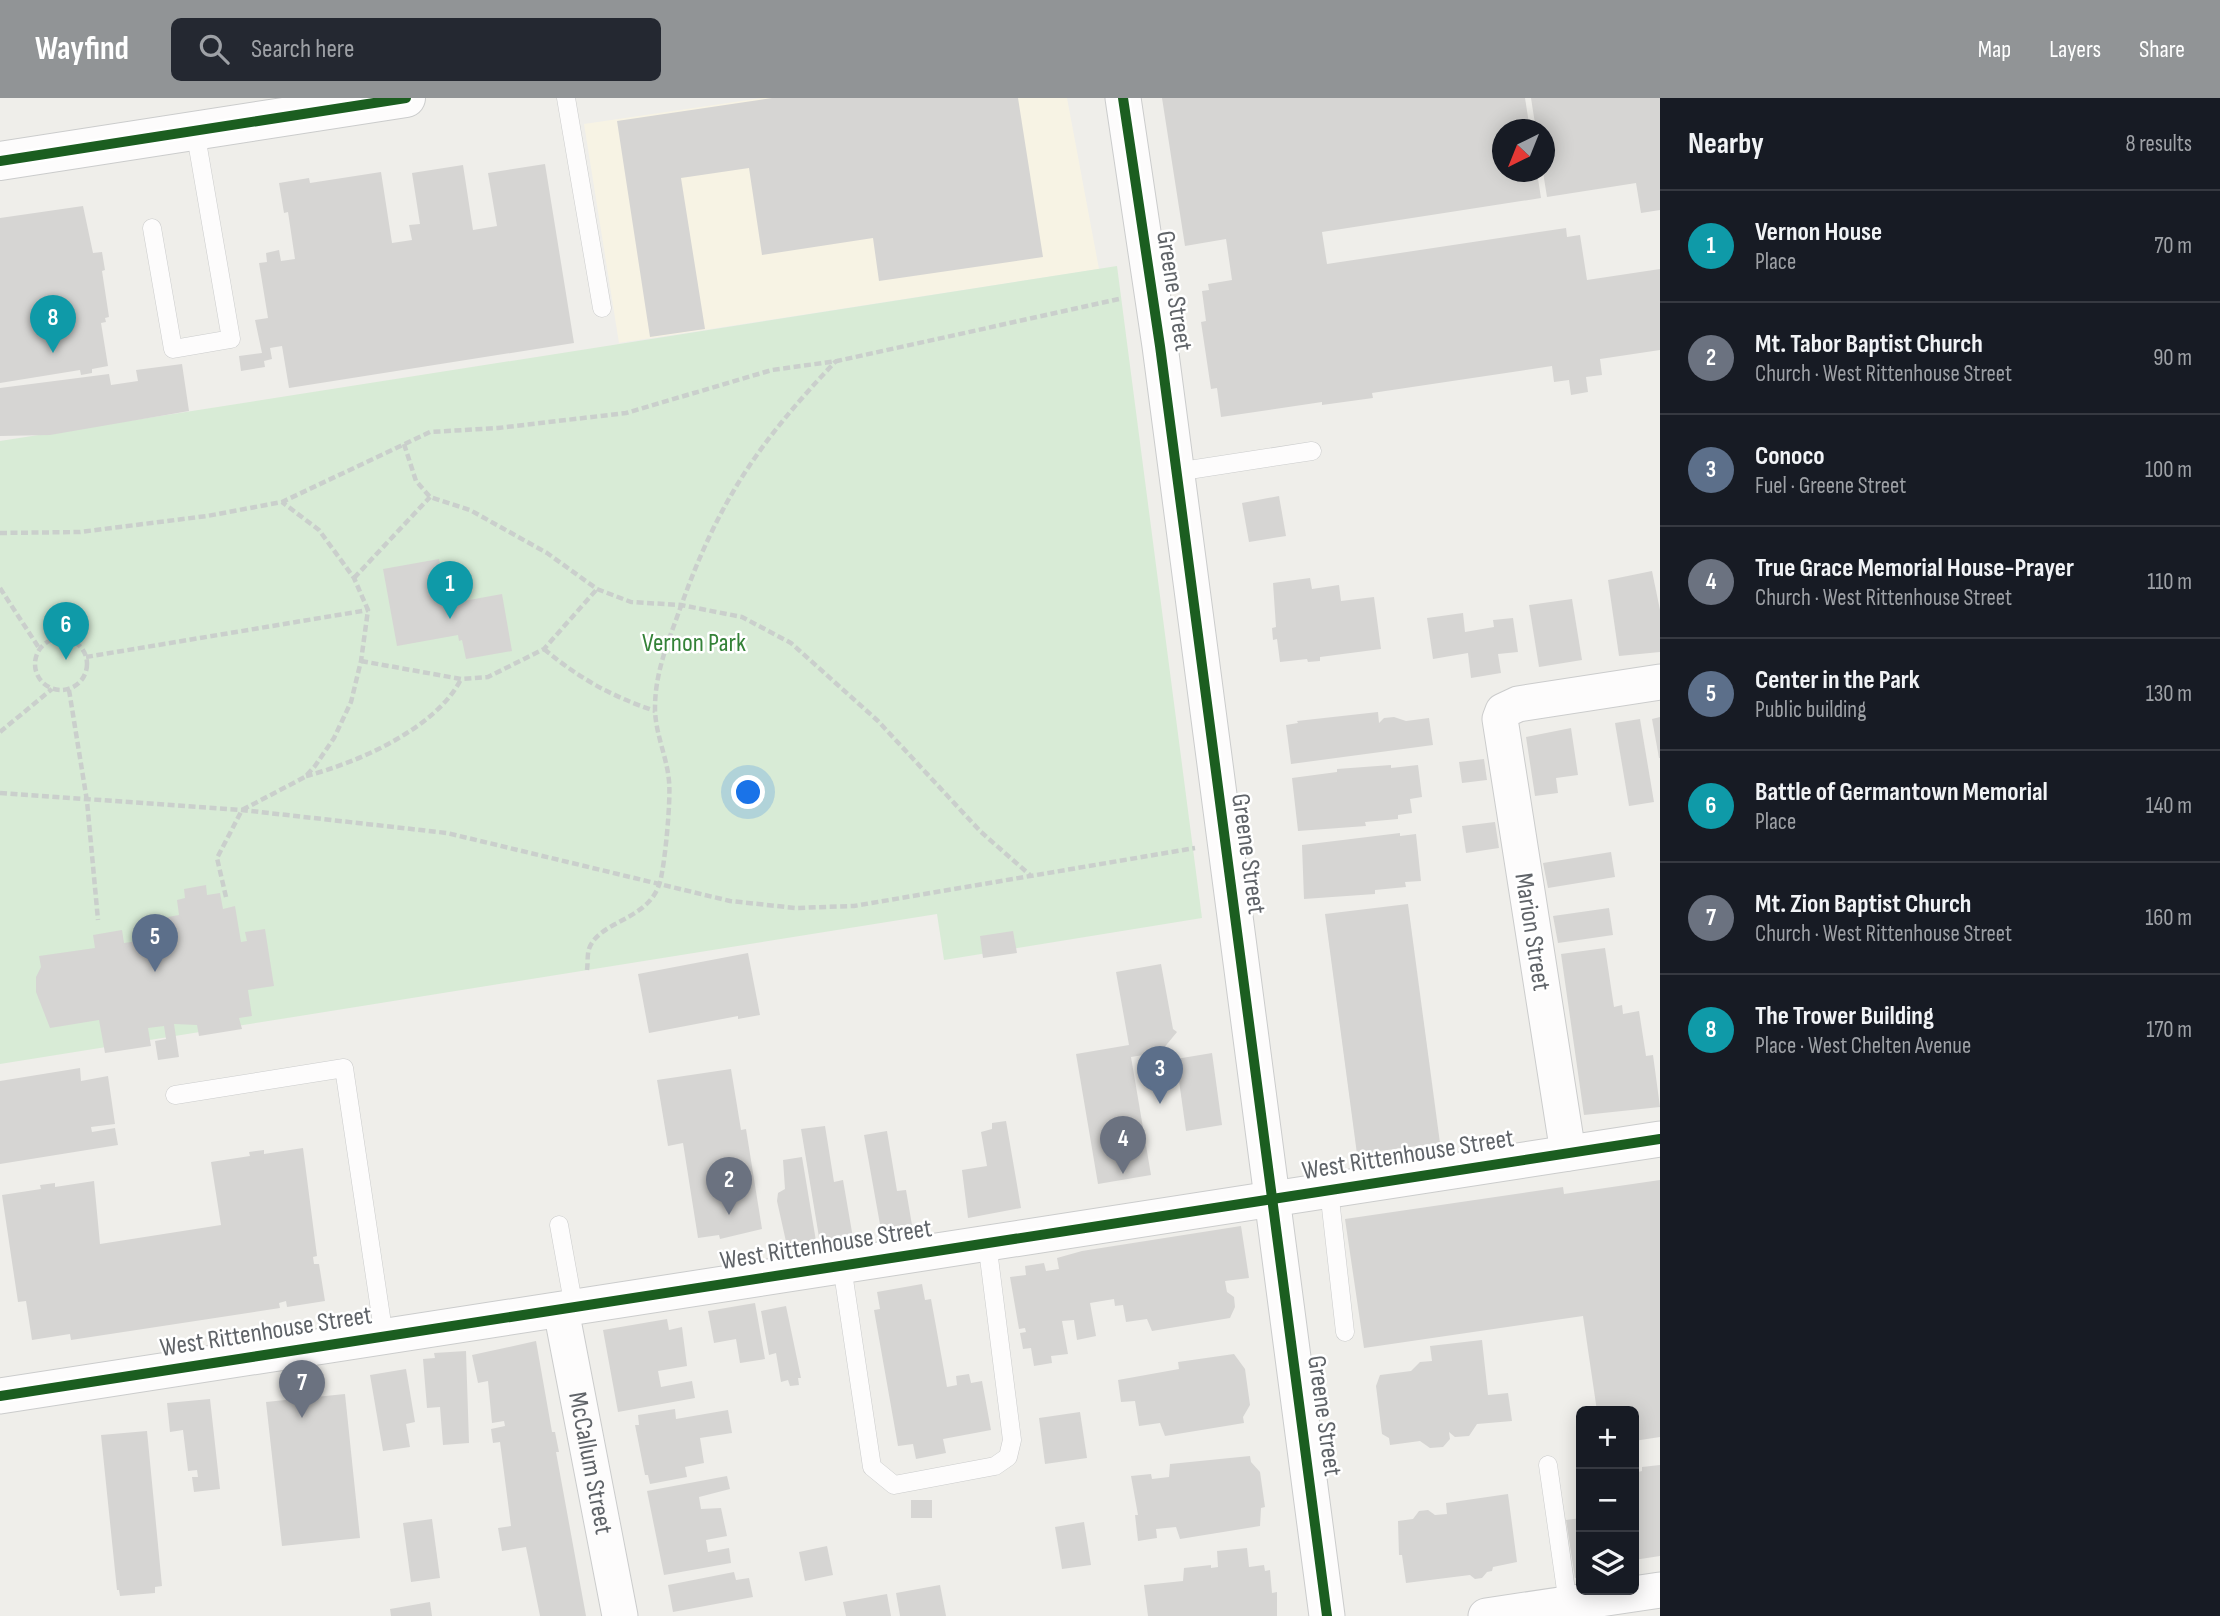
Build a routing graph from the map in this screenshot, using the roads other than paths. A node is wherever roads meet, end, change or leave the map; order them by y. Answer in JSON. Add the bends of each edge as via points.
{"nodes":[{"id":1,"x":406,"y":98,"type":"edge"},
{"id":2,"x":566,"y":98,"type":"edge"},
{"id":3,"x":1123,"y":98,"type":"edge"},
{"id":4,"x":195,"y":130,"type":"junction"},
{"id":5,"x":0,"y":161,"type":"edge"},
{"id":6,"x":152,"y":229,"type":"dead end"},
{"id":7,"x":602,"y":308,"type":"dead end"},
{"id":8,"x":1312,"y":451,"type":"dead end"},
{"id":9,"x":1176,"y":472,"type":"junction"},
{"id":10,"x":1660,"y":682,"type":"edge"},
{"id":11,"x":175,"y":1095,"type":"dead end"},
{"id":12,"x":1660,"y":1139,"type":"edge"},
{"id":13,"x":1568,"y":1153,"type":"junction"},
{"id":14,"x":1329,"y":1190,"type":"junction"},
{"id":15,"x":1272,"y":1199,"type":"junction"},
{"id":16,"x":559,"y":1224,"type":"dead end"},
{"id":17,"x":987,"y":1242,"type":"junction"},
{"id":18,"x":842,"y":1266,"type":"junction"},
{"id":19,"x":568,"y":1309,"type":"junction"},
{"id":20,"x":1345,"y":1332,"type":"dead end"},
{"id":21,"x":384,"y":1337,"type":"junction"},
{"id":22,"x":0,"y":1396,"type":"edge"},
{"id":23,"x":1548,"y":1465,"type":"dead end"},
{"id":24,"x":1660,"y":1590,"type":"edge"},
{"id":25,"x":1569,"y":1604,"type":"junction"},
{"id":26,"x":620,"y":1616,"type":"edge"},
{"id":27,"x":1327,"y":1616,"type":"edge"},
{"id":28,"x":1486,"y":1616,"type":"edge"}],
"edges":[{"from":1,"to":4,"type":"street"},
{"from":2,"to":7,"type":"lane"},
{"from":3,"to":9,"type":"street","name":"Greene Street"},
{"from":4,"to":5,"type":"street"},
{"from":4,"to":6,"type":"lane","via":[[231,339],[173,349]]},
{"from":8,"to":9,"type":"lane"},
{"from":9,"to":15,"type":"street","name":"Greene Street"},
{"from":10,"to":13,"type":"street","name":"Marion Street","via":[[1518,704],[1503,711],[1500,728]]},
{"from":11,"to":21,"type":"lane","via":[[344,1068]]},
{"from":12,"to":13,"type":"street","name":"West Rittenhouse Street"},
{"from":13,"to":14,"type":"street","name":"West Rittenhouse Street"},
{"from":14,"to":15,"type":"street","name":"West Rittenhouse Street"},
{"from":14,"to":20,"type":"lane"},
{"from":15,"to":17,"type":"street","name":"West Rittenhouse Street"},
{"from":15,"to":27,"type":"street","name":"Greene Street"},
{"from":16,"to":19,"type":"lane"},
{"from":17,"to":18,"type":"street","name":"West Rittenhouse Street"},
{"from":17,"to":18,"type":"lane","via":[[1012,1440],[1008,1457],[995,1466],[894,1485],[872,1467]]},
{"from":18,"to":19,"type":"street","name":"West Rittenhouse Street"},
{"from":19,"to":21,"type":"street","name":"West Rittenhouse Street"},
{"from":19,"to":26,"type":"street","name":"McCallum Street"},
{"from":21,"to":22,"type":"street","name":"West Rittenhouse Street"},
{"from":23,"to":25,"type":"lane"},
{"from":24,"to":25,"type":"street"},
{"from":25,"to":28,"type":"street"}]}
